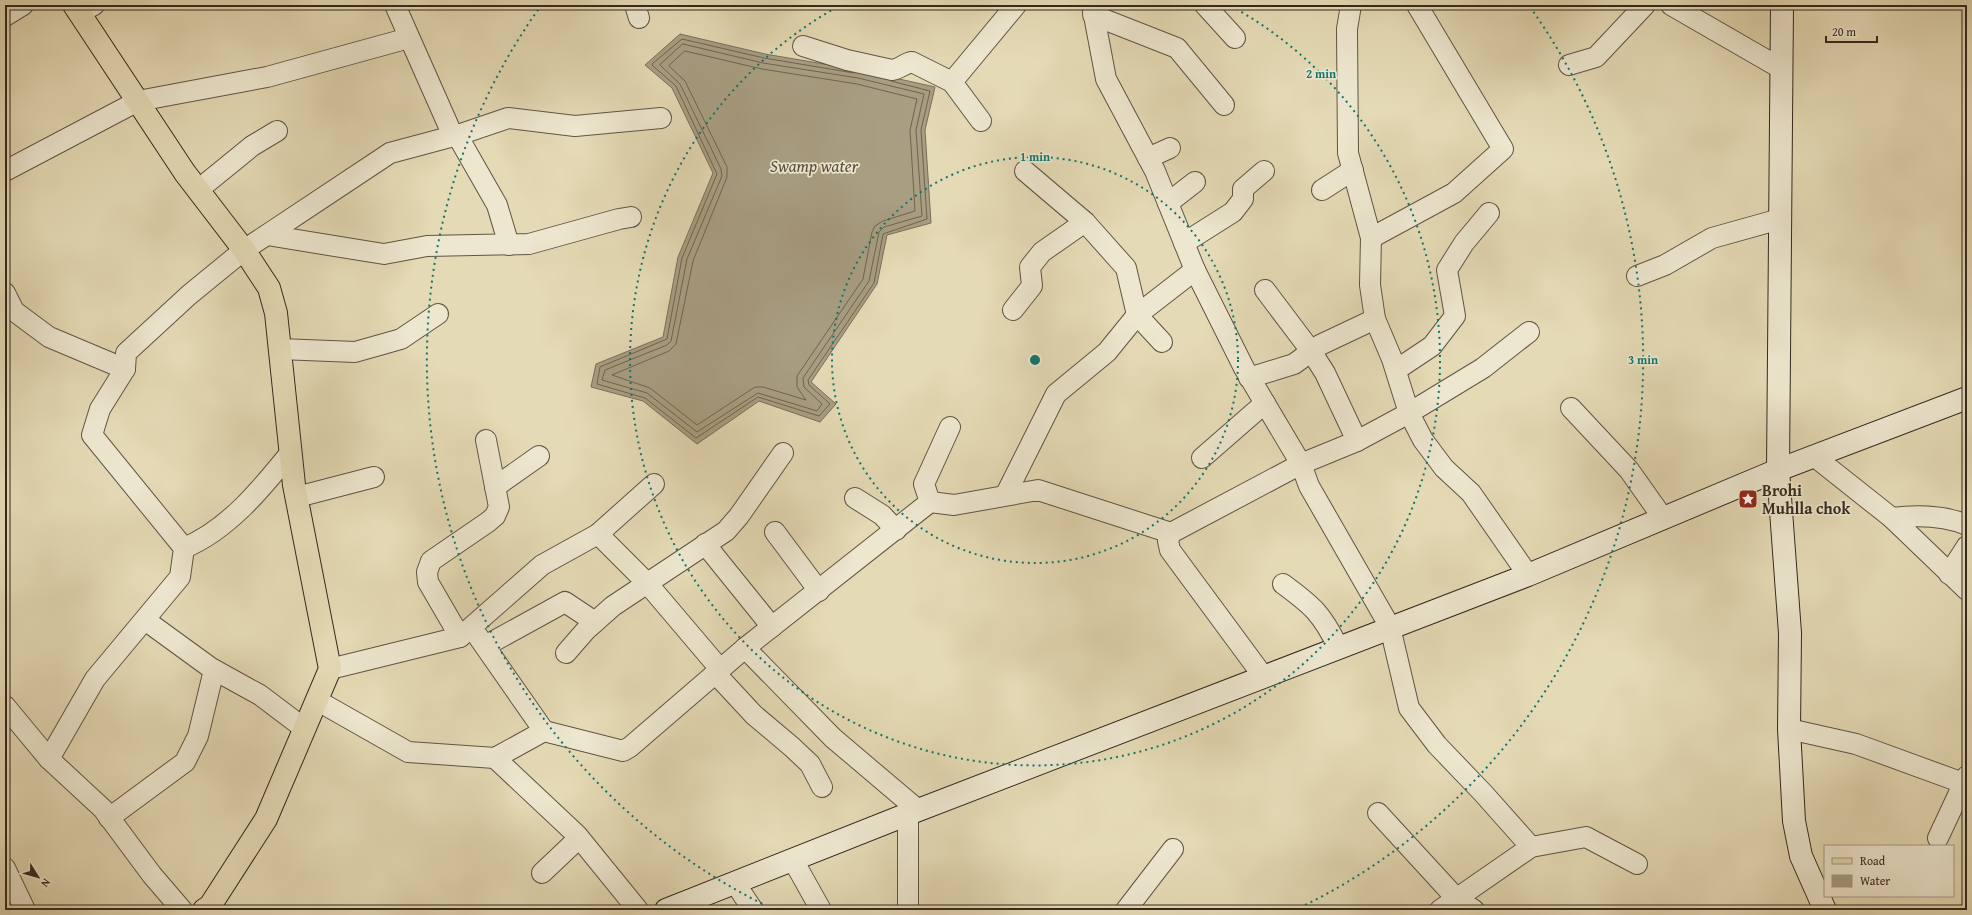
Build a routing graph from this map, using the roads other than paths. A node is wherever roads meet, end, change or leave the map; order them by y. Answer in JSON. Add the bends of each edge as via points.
{"nodes":[{"id":1,"x":23,"y":5,"type":"edge"},
{"id":2,"x":395,"y":5,"type":"edge"},
{"id":3,"x":1205,"y":5,"type":"edge"},
{"id":4,"x":1351,"y":5,"type":"edge"},
{"id":5,"x":1417,"y":5,"type":"edge"},
{"id":6,"x":1645,"y":5,"type":"edge"},
{"id":7,"x":1671,"y":5,"type":"edge"},
{"id":8,"x":1782,"y":5,"type":"edge"},
{"id":9,"x":1012,"y":6,"type":"edge"},
{"id":10,"x":82,"y":8,"type":"edge"},
{"id":11,"x":1092,"y":10,"type":"edge"},
{"id":12,"x":5,"y":16,"type":"edge"},
{"id":13,"x":409,"y":38,"type":"junction"},
{"id":14,"x":1235,"y":38,"type":"dead end"},
{"id":15,"x":803,"y":46,"type":"dead end"},
{"id":16,"x":1569,"y":65,"type":"dead end"},
{"id":17,"x":1782,"y":69,"type":"junction"},
{"id":18,"x":952,"y":82,"type":"junction"},
{"id":19,"x":138,"y":101,"type":"junction"},
{"id":20,"x":1224,"y":106,"type":"dead end"},
{"id":21,"x":661,"y":118,"type":"dead end"},
{"id":22,"x":981,"y":121,"type":"dead end"},
{"id":23,"x":277,"y":131,"type":"dead end"},
{"id":24,"x":455,"y":136,"type":"junction"},
{"id":25,"x":1170,"y":148,"type":"dead end"},
{"id":26,"x":1148,"y":158,"type":"junction"},
{"id":27,"x":1264,"y":170,"type":"dead end"},
{"id":28,"x":1353,"y":170,"type":"junction"},
{"id":29,"x":5,"y":171,"type":"edge"},
{"id":30,"x":1025,"y":171,"type":"dead end"},
{"id":31,"x":1195,"y":182,"type":"dead end"},
{"id":32,"x":198,"y":190,"type":"junction"},
{"id":33,"x":1322,"y":190,"type":"dead end"},
{"id":34,"x":1168,"y":203,"type":"junction"},
{"id":35,"x":1489,"y":213,"type":"dead end"},
{"id":36,"x":631,"y":217,"type":"dead end"},
{"id":37,"x":1780,"y":219,"type":"junction"},
{"id":38,"x":1085,"y":222,"type":"junction"},
{"id":39,"x":267,"y":234,"type":"junction"},
{"id":40,"x":1371,"y":238,"type":"junction"},
{"id":41,"x":1184,"y":242,"type":"junction"},
{"id":42,"x":510,"y":245,"type":"junction"},
{"id":43,"x":244,"y":250,"type":"junction"},
{"id":44,"x":1195,"y":270,"type":"junction"},
{"id":45,"x":1637,"y":276,"type":"dead end"},
{"id":46,"x":1265,"y":290,"type":"dead end"},
{"id":47,"x":5,"y":293,"type":"edge"},
{"id":48,"x":1013,"y":310,"type":"dead end"},
{"id":49,"x":438,"y":314,"type":"dead end"},
{"id":50,"x":1137,"y":315,"type":"junction"},
{"id":51,"x":1374,"y":319,"type":"junction"},
{"id":52,"x":1529,"y":332,"type":"dead end"},
{"id":53,"x":1162,"y":342,"type":"dead end"},
{"id":54,"x":280,"y":349,"type":"junction"},
{"id":55,"x":1311,"y":351,"type":"junction"},
{"id":56,"x":125,"y":369,"type":"junction"},
{"id":57,"x":1396,"y":370,"type":"junction"},
{"id":58,"x":1250,"y":378,"type":"junction"},
{"id":59,"x":1967,"y":398,"type":"edge"},
{"id":60,"x":1265,"y":403,"type":"junction"},
{"id":61,"x":1571,"y":408,"type":"dead end"},
{"id":62,"x":1409,"y":413,"type":"junction"},
{"id":63,"x":950,"y":427,"type":"dead end"},
{"id":64,"x":486,"y":440,"type":"dead end"},
{"id":65,"x":1357,"y":441,"type":"junction"},
{"id":66,"x":291,"y":452,"type":"junction"},
{"id":67,"x":783,"y":453,"type":"dead end"},
{"id":68,"x":539,"y":456,"type":"dead end"},
{"id":69,"x":1202,"y":458,"type":"dead end"},
{"id":70,"x":1815,"y":458,"type":"junction"},
{"id":71,"x":1301,"y":464,"type":"junction"},
{"id":72,"x":1778,"y":470,"type":"junction"},
{"id":73,"x":374,"y":477,"type":"dead end"},
{"id":74,"x":654,"y":484,"type":"dead end"},
{"id":75,"x":495,"y":487,"type":"junction"},
{"id":76,"x":1006,"y":494,"type":"junction"},
{"id":77,"x":296,"y":497,"type":"junction"},
{"id":78,"x":855,"y":498,"type":"dead end"},
{"id":79,"x":930,"y":502,"type":"junction"},
{"id":80,"x":1663,"y":518,"type":"junction"},
{"id":81,"x":1892,"y":518,"type":"junction"},
{"id":82,"x":1967,"y":525,"type":"edge"},
{"id":83,"x":896,"y":530,"type":"junction"},
{"id":84,"x":775,"y":532,"type":"dead end"},
{"id":85,"x":1171,"y":533,"type":"junction"},
{"id":86,"x":598,"y":534,"type":"junction"},
{"id":87,"x":705,"y":544,"type":"junction"},
{"id":88,"x":1967,"y":546,"type":"edge"},
{"id":89,"x":184,"y":548,"type":"junction"},
{"id":90,"x":1528,"y":575,"type":"junction"},
{"id":91,"x":647,"y":583,"type":"junction"},
{"id":92,"x":1284,"y":584,"type":"dead end"},
{"id":93,"x":1956,"y":585,"type":"edge"},
{"id":94,"x":819,"y":590,"type":"junction"},
{"id":95,"x":145,"y":620,"type":"junction"},
{"id":96,"x":595,"y":622,"type":"junction"},
{"id":97,"x":772,"y":627,"type":"junction"},
{"id":98,"x":1390,"y":627,"type":"junction"},
{"id":99,"x":466,"y":632,"type":"junction"},
{"id":100,"x":485,"y":646,"type":"junction"},
{"id":101,"x":1338,"y":647,"type":"junction"},
{"id":102,"x":745,"y":648,"type":"junction"},
{"id":103,"x":566,"y":653,"type":"dead end"},
{"id":104,"x":330,"y":669,"type":"junction"},
{"id":105,"x":214,"y":670,"type":"junction"},
{"id":106,"x":718,"y":671,"type":"junction"},
{"id":107,"x":1263,"y":676,"type":"junction"},
{"id":108,"x":318,"y":701,"type":"junction"},
{"id":109,"x":5,"y":706,"type":"edge"},
{"id":110,"x":305,"y":729,"type":"junction"},
{"id":111,"x":1789,"y":730,"type":"junction"},
{"id":112,"x":544,"y":731,"type":"junction"},
{"id":113,"x":495,"y":758,"type":"junction"},
{"id":114,"x":49,"y":759,"type":"junction"},
{"id":115,"x":1965,"y":779,"type":"edge"},
{"id":116,"x":822,"y":787,"type":"dead end"},
{"id":117,"x":913,"y":812,"type":"junction"},
{"id":118,"x":1378,"y":813,"type":"dead end"},
{"id":119,"x":109,"y":818,"type":"junction"},
{"id":120,"x":580,"y":838,"type":"junction"},
{"id":121,"x":1938,"y":838,"type":"dead end"},
{"id":122,"x":1531,"y":847,"type":"junction"},
{"id":123,"x":1173,"y":848,"type":"dead end"},
{"id":124,"x":793,"y":860,"type":"junction"},
{"id":125,"x":1637,"y":864,"type":"dead end"},
{"id":126,"x":5,"y":868,"type":"edge"},
{"id":127,"x":542,"y":873,"type":"dead end"},
{"id":128,"x":735,"y":883,"type":"junction"},
{"id":129,"x":1456,"y":898,"type":"junction"},
{"id":130,"x":210,"y":909,"type":"edge"},
{"id":131,"x":25,"y":910,"type":"edge"},
{"id":132,"x":182,"y":910,"type":"edge"},
{"id":133,"x":638,"y":910,"type":"edge"},
{"id":134,"x":666,"y":910,"type":"edge"},
{"id":135,"x":753,"y":910,"type":"edge"},
{"id":136,"x":821,"y":910,"type":"edge"},
{"id":137,"x":908,"y":910,"type":"edge"},
{"id":138,"x":1126,"y":910,"type":"edge"},
{"id":139,"x":1440,"y":910,"type":"edge"},
{"id":140,"x":1474,"y":910,"type":"edge"},
{"id":141,"x":1825,"y":910,"type":"edge"}],
"edges":[{"from":1,"to":12,"type":"street"},
{"from":2,"to":13,"type":"street"},
{"from":3,"to":14,"type":"street"},
{"from":4,"to":28,"type":"street","via":[[1347,66],[1348,154]]},
{"from":5,"to":40,"type":"street","via":[[1503,149],[1454,193]]},
{"from":6,"to":16,"type":"street","via":[[1596,57]]},
{"from":7,"to":17,"type":"street"},
{"from":8,"to":17,"type":"main road"},
{"from":9,"to":18,"type":"street"},
{"from":10,"to":19,"type":"main road"},
{"from":11,"to":20,"type":"street","via":[[1177,48]]},
{"from":11,"to":26,"type":"street","via":[[1106,79]]},
{"from":13,"to":19,"type":"street","via":[[267,77]]},
{"from":13,"to":24,"type":"street"},
{"from":15,"to":18,"type":"street","via":[[846,60],[892,70],[912,62]]},
{"from":17,"to":37,"type":"main road"},
{"from":18,"to":22,"type":"street"},
{"from":19,"to":29,"type":"street"},
{"from":19,"to":32,"type":"main road"},
{"from":21,"to":24,"type":"street","via":[[575,126],[508,118]]},
{"from":23,"to":32,"type":"street","via":[[252,146]]},
{"from":24,"to":39,"type":"street","via":[[390,153]]},
{"from":24,"to":42,"type":"street","via":[[497,205]]},
{"from":25,"to":26,"type":"street"},
{"from":26,"to":34,"type":"street"},
{"from":27,"to":41,"type":"street","via":[[1243,189],[1243,198],[1234,212]]},
{"from":28,"to":33,"type":"street"},
{"from":28,"to":40,"type":"street"},
{"from":30,"to":38,"type":"street"},
{"from":31,"to":34,"type":"street"},
{"from":32,"to":43,"type":"main road"},
{"from":34,"to":41,"type":"street"},
{"from":35,"to":57,"type":"street","via":[[1464,243],[1447,270],[1455,316],[1432,346]]},
{"from":36,"to":42,"type":"street","via":[[529,244]]},
{"from":37,"to":45,"type":"street","via":[[1712,238],[1665,265]]},
{"from":37,"to":72,"type":"main road"},
{"from":38,"to":48,"type":"street","via":[[1042,252],[1030,267],[1032,286]]},
{"from":38,"to":50,"type":"street","via":[[1126,268]]},
{"from":39,"to":42,"type":"street","via":[[384,254],[427,246]]},
{"from":39,"to":43,"type":"street"},
{"from":40,"to":51,"type":"street","via":[[1370,285]]},
{"from":41,"to":44,"type":"street"},
{"from":43,"to":54,"type":"main road","via":[[269,288],[276,313]]},
{"from":43,"to":56,"type":"street","via":[[126,354]]},
{"from":44,"to":50,"type":"street"},
{"from":44,"to":58,"type":"street"},
{"from":46,"to":55,"type":"street"},
{"from":47,"to":56,"type":"street","via":[[14,311],[49,337]]},
{"from":49,"to":54,"type":"street","via":[[401,339],[355,352]]},
{"from":50,"to":53,"type":"street"},
{"from":50,"to":76,"type":"street","via":[[1107,352],[1056,394]]},
{"from":51,"to":55,"type":"street"},
{"from":51,"to":57,"type":"street"},
{"from":52,"to":62,"type":"street","via":[[1483,368]]},
{"from":54,"to":66,"type":"main road"},
{"from":55,"to":58,"type":"street","via":[[1294,364]]},
{"from":55,"to":65,"type":"street","via":[[1325,373]]},
{"from":56,"to":89,"type":"street","via":[[100,409],[92,435]]},
{"from":57,"to":62,"type":"street"},
{"from":58,"to":60,"type":"street"},
{"from":59,"to":70,"type":"main road"},
{"from":60,"to":69,"type":"street"},
{"from":60,"to":71,"type":"street"},
{"from":61,"to":80,"type":"street","via":[[1630,470]]},
{"from":62,"to":65,"type":"street"},
{"from":62,"to":90,"type":"street","via":[[1423,440],[1444,468],[1471,493]]},
{"from":63,"to":79,"type":"street","via":[[924,484]]},
{"from":64,"to":75,"type":"street"},
{"from":65,"to":71,"type":"street"},
{"from":66,"to":77,"type":"main road"},
{"from":66,"to":89,"type":"street","via":[[260,491],[233,516],[198,542]]},
{"from":67,"to":87,"type":"street","via":[[726,531]]},
{"from":68,"to":75,"type":"street"},
{"from":70,"to":72,"type":"main road"},
{"from":70,"to":81,"type":"street"},
{"from":71,"to":85,"type":"street"},
{"from":71,"to":98,"type":"street","via":[[1309,486]]},
{"from":72,"to":80,"type":"main road"},
{"from":72,"to":111,"type":"main road","via":[[1790,633]]},
{"from":73,"to":77,"type":"street"},
{"from":74,"to":86,"type":"street"},
{"from":75,"to":99,"type":"street","via":[[499,507],[495,516],[431,561],[427,572],[428,582]]},
{"from":76,"to":79,"type":"street","via":[[954,505]]},
{"from":76,"to":85,"type":"street","via":[[1038,490]]},
{"from":77,"to":104,"type":"main road"},
{"from":78,"to":83,"type":"street","via":[[882,514]]},
{"from":79,"to":83,"type":"street"},
{"from":80,"to":90,"type":"main road"},
{"from":81,"to":82,"type":"street","via":[[1919,515],[1956,520]]},
{"from":81,"to":93,"type":"street"},
{"from":83,"to":94,"type":"street"},
{"from":84,"to":94,"type":"street"},
{"from":85,"to":107,"type":"street","via":[[1168,541],[1170,550]]},
{"from":86,"to":91,"type":"street"},
{"from":86,"to":99,"type":"street","via":[[542,565]]},
{"from":87,"to":91,"type":"street"},
{"from":87,"to":97,"type":"street"},
{"from":88,"to":93,"type":"street"},
{"from":89,"to":95,"type":"street","via":[[180,577]]},
{"from":90,"to":98,"type":"main road"},
{"from":91,"to":96,"type":"street"},
{"from":91,"to":106,"type":"street"},
{"from":92,"to":101,"type":"street","via":[[1313,606],[1327,625]]},
{"from":94,"to":97,"type":"street"},
{"from":95,"to":105,"type":"street"},
{"from":95,"to":114,"type":"street","via":[[95,680]]},
{"from":96,"to":100,"type":"street","via":[[565,602]]},
{"from":96,"to":103,"type":"street"},
{"from":97,"to":102,"type":"street"},
{"from":98,"to":101,"type":"main road"},
{"from":98,"to":122,"type":"street","via":[[1409,708],[1437,745]]},
{"from":99,"to":100,"type":"street"},
{"from":99,"to":104,"type":"street"},
{"from":100,"to":112,"type":"street"},
{"from":101,"to":107,"type":"main road"},
{"from":102,"to":106,"type":"street"},
{"from":102,"to":117,"type":"street","via":[[833,738]]},
{"from":104,"to":108,"type":"main road"},
{"from":105,"to":110,"type":"street","via":[[260,695]]},
{"from":105,"to":119,"type":"street","via":[[198,736],[185,762]]},
{"from":106,"to":112,"type":"street","via":[[623,751]]},
{"from":106,"to":116,"type":"street","via":[[754,715],[810,764]]},
{"from":107,"to":117,"type":"main road"},
{"from":108,"to":110,"type":"main road"},
{"from":108,"to":113,"type":"street","via":[[408,752]]},
{"from":109,"to":114,"type":"street"},
{"from":110,"to":130,"type":"main road","via":[[266,819]]},
{"from":111,"to":115,"type":"street","via":[[1856,744]]},
{"from":111,"to":141,"type":"main road","via":[[1794,821],[1801,856]]},
{"from":112,"to":113,"type":"street"},
{"from":113,"to":120,"type":"street"},
{"from":114,"to":119,"type":"street"},
{"from":115,"to":121,"type":"street"},
{"from":117,"to":124,"type":"main road"},
{"from":117,"to":137,"type":"street"},
{"from":118,"to":129,"type":"street"},
{"from":119,"to":132,"type":"street"},
{"from":120,"to":127,"type":"street"},
{"from":120,"to":133,"type":"street"},
{"from":122,"to":125,"type":"street","via":[[1586,837]]},
{"from":122,"to":129,"type":"street"},
{"from":123,"to":138,"type":"street"},
{"from":124,"to":128,"type":"main road"},
{"from":124,"to":136,"type":"street"},
{"from":126,"to":131,"type":"street"},
{"from":128,"to":134,"type":"main road"},
{"from":128,"to":135,"type":"street"},
{"from":129,"to":139,"type":"street"},
{"from":129,"to":140,"type":"street"}]}
